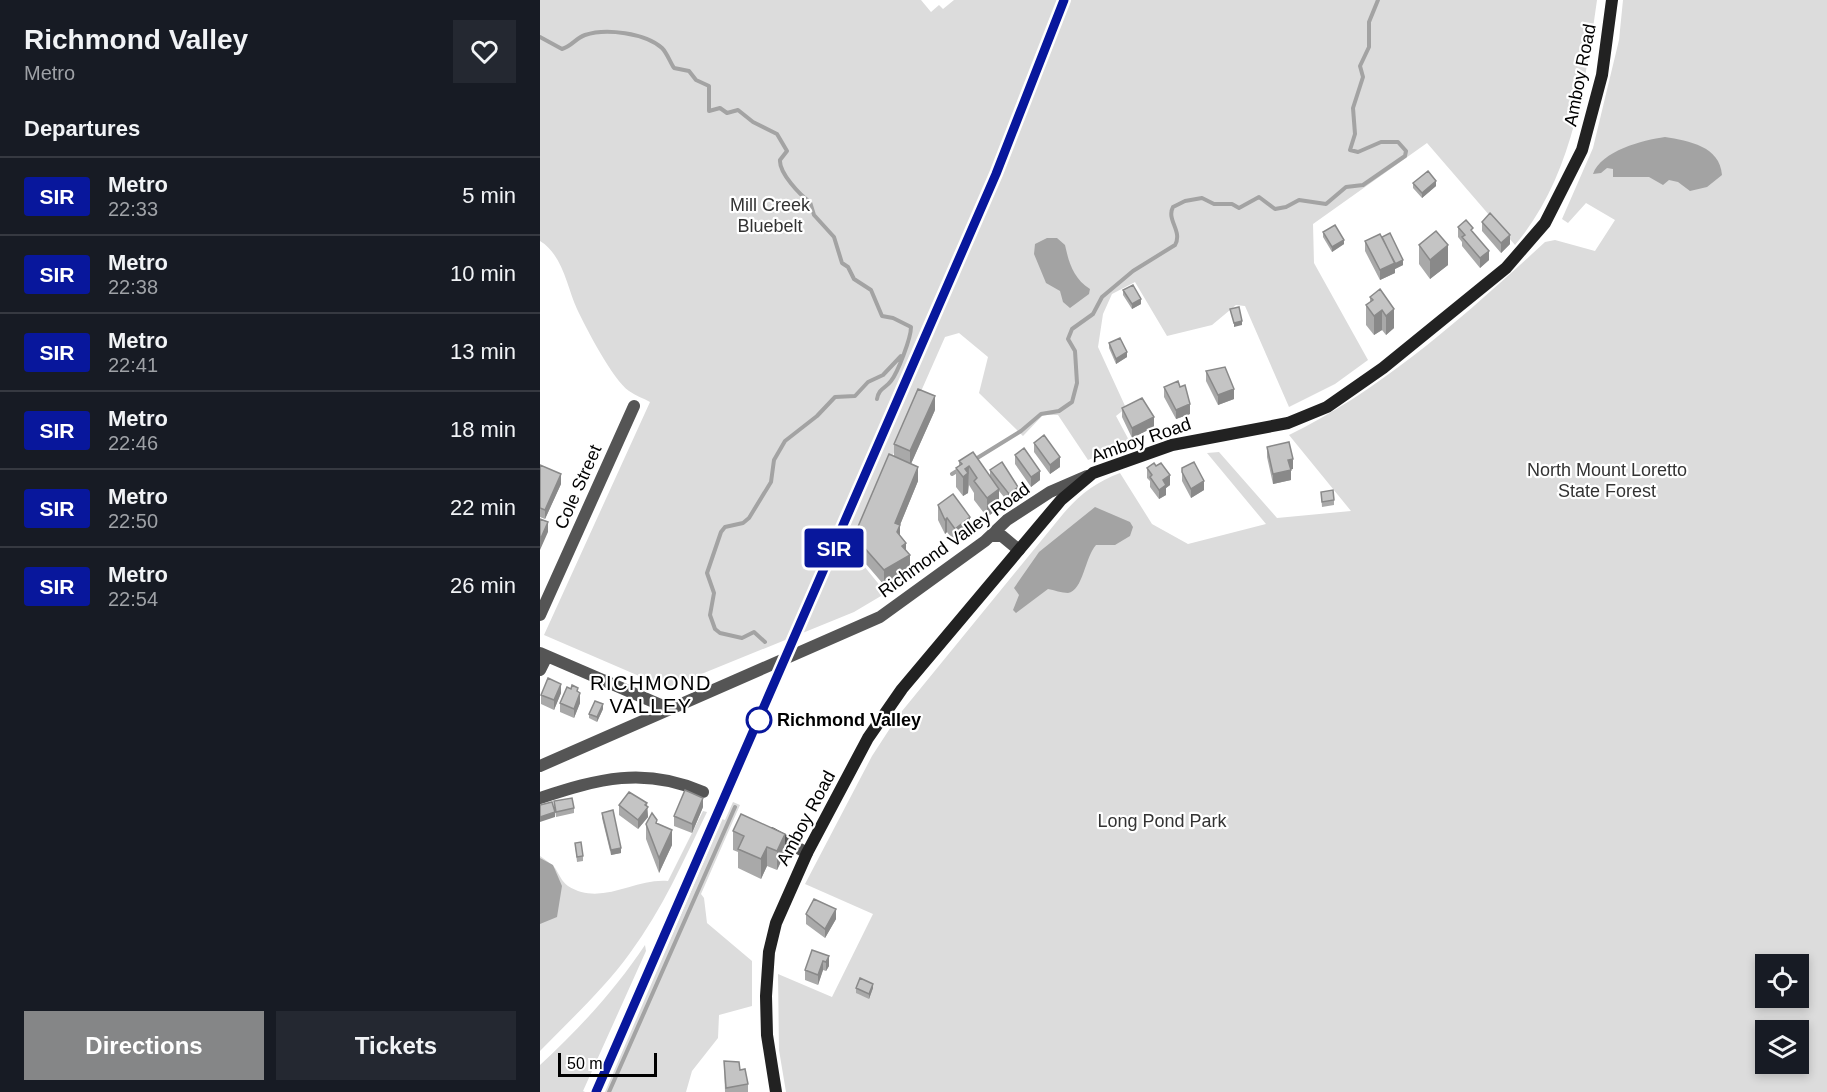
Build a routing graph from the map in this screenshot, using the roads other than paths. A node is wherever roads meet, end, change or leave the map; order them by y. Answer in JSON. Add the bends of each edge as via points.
{"nodes":[{"id":1,"x":1611,"y":0,"type":"edge"},
{"id":2,"x":634,"y":406,"type":"dead end"},
{"id":3,"x":1093,"y":474,"type":"junction"},
{"id":4,"x":991,"y":536,"type":"junction"},
{"id":5,"x":1019,"y":550,"type":"junction"},
{"id":6,"x":540,"y":615,"type":"edge"},
{"id":7,"x":543,"y":654,"type":"edge"},
{"id":8,"x":540,"y":670,"type":"edge"},
{"id":9,"x":670,"y":709,"type":"junction"},
{"id":10,"x":540,"y":766,"type":"edge"},
{"id":11,"x":703,"y":792,"type":"dead end"},
{"id":12,"x":540,"y":798,"type":"edge"},
{"id":13,"x":762,"y":827,"type":"edge"},
{"id":14,"x":807,"y":853,"type":"junction"},
{"id":15,"x":776,"y":1092,"type":"edge"}],
"edges":[{"from":1,"to":3,"type":"main road","name":"Amboy Road","via":[[1602,75],[1582,150],[1545,223],[1506,268],[1383,368],[1327,407],[1288,423],[1172,445]]},
{"from":2,"to":6,"type":"street","name":"Cole Street"},
{"from":3,"to":4,"type":"street","name":"Richmond Valley Road","via":[[1050,492],[1007,520]]},
{"from":3,"to":5,"type":"main road","name":"Amboy Road","via":[[1061,500]]},
{"from":4,"to":5,"type":"street","via":[[1002,536]]},
{"from":4,"to":9,"type":"street","name":"Richmond Valley Road","via":[[879,617]]},
{"from":5,"to":14,"type":"main road","name":"Amboy Road","via":[[884,714]]},
{"from":7,"to":8,"type":"street"},
{"from":7,"to":9,"type":"street"},
{"from":9,"to":10,"type":"street","name":"Richmond Valley Road"},
{"from":11,"to":12,"type":"street","via":[[664,778],[636,777]]},
{"from":13,"to":14,"type":"street"},
{"from":14,"to":15,"type":"main road","name":"Amboy Road","via":[[784,899],[769,952],[767,1035]]}]}
